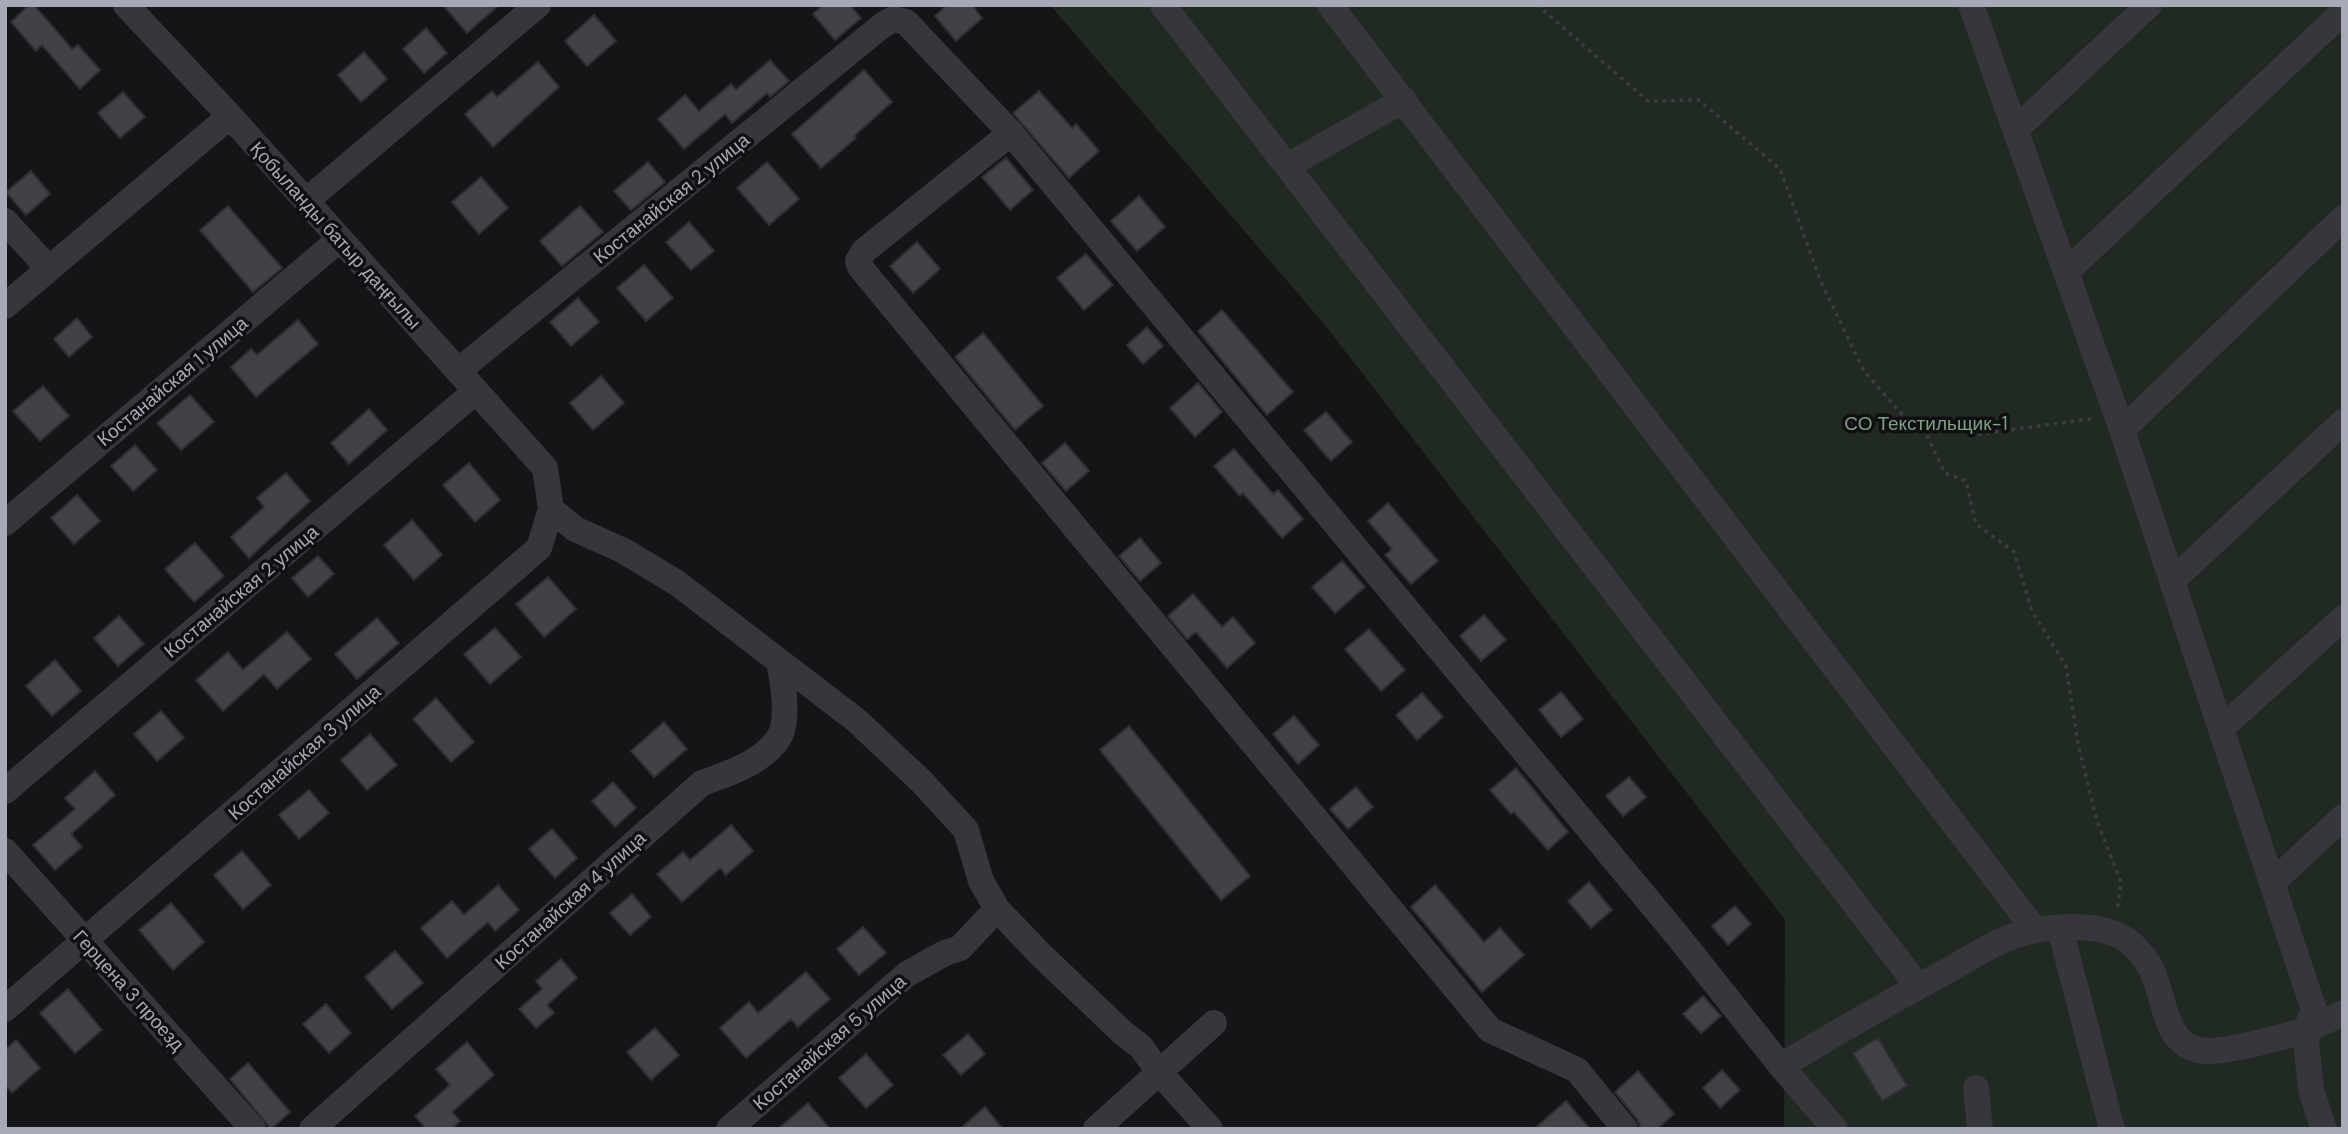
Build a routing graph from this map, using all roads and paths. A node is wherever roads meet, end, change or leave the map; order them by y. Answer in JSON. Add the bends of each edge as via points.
{"nodes":[{"id":1,"x":126,"y":5,"type":"edge"},
{"id":2,"x":538,"y":5,"type":"edge"},
{"id":3,"x":1163,"y":5,"type":"edge"},
{"id":4,"x":1330,"y":5,"type":"edge"},
{"id":5,"x":1537,"y":5,"type":"edge"},
{"id":6,"x":1971,"y":5,"type":"edge"},
{"id":7,"x":2149,"y":5,"type":"edge"},
{"id":8,"x":2343,"y":12,"type":"edge"},
{"id":9,"x":1404,"y":100,"type":"junction"},
{"id":10,"x":230,"y":116,"type":"junction"},
{"id":11,"x":2015,"y":130,"type":"junction"},
{"id":12,"x":1011,"y":133,"type":"junction"},
{"id":13,"x":1287,"y":166,"type":"junction"},
{"id":14,"x":306,"y":201,"type":"junction"},
{"id":15,"x":2343,"y":218,"type":"edge"},
{"id":16,"x":5,"y":221,"type":"edge"},
{"id":17,"x":340,"y":239,"type":"junction"},
{"id":18,"x":49,"y":269,"type":"junction"},
{"id":19,"x":2066,"y":272,"type":"junction"},
{"id":20,"x":5,"y":306,"type":"edge"},
{"id":21,"x":458,"y":371,"type":"junction"},
{"id":22,"x":476,"y":391,"type":"junction"},
{"id":23,"x":2119,"y":422,"type":"junction"},
{"id":24,"x":2343,"y":422,"type":"edge"},
{"id":25,"x":1923,"y":428,"type":"junction"},
{"id":26,"x":545,"y":468,"type":"joint"},
{"id":27,"x":551,"y":509,"type":"junction"},
{"id":28,"x":5,"y":523,"type":"edge"},
{"id":29,"x":2172,"y":581,"type":"junction"},
{"id":30,"x":2343,"y":618,"type":"edge"},
{"id":31,"x":779,"y":662,"type":"junction"},
{"id":32,"x":2221,"y":729,"type":"junction"},
{"id":33,"x":5,"y":791,"type":"edge"},
{"id":34,"x":2343,"y":817,"type":"edge"},
{"id":35,"x":5,"y":851,"type":"edge"},
{"id":36,"x":2272,"y":883,"type":"junction"},
{"id":37,"x":996,"y":909,"type":"junction"},
{"id":38,"x":2047,"y":929,"type":"junction"},
{"id":39,"x":2114,"y":933,"type":"junction"},
{"id":40,"x":85,"y":941,"type":"junction"},
{"id":41,"x":1918,"y":986,"type":"junction"},
{"id":42,"x":5,"y":1009,"type":"edge"},
{"id":43,"x":2343,"y":1013,"type":"edge"},
{"id":44,"x":1214,"y":1023,"type":"dead end"},
{"id":45,"x":2305,"y":1031,"type":"junction"},
{"id":46,"x":1781,"y":1066,"type":"junction"},
{"id":47,"x":1159,"y":1072,"type":"junction"},
{"id":48,"x":1976,"y":1088,"type":"dead end"},
{"id":49,"x":253,"y":1129,"type":"edge"},
{"id":50,"x":312,"y":1129,"type":"edge"},
{"id":51,"x":729,"y":1129,"type":"edge"},
{"id":52,"x":1096,"y":1129,"type":"edge"},
{"id":53,"x":1210,"y":1129,"type":"edge"},
{"id":54,"x":1625,"y":1129,"type":"edge"},
{"id":55,"x":1835,"y":1129,"type":"edge"},
{"id":56,"x":1980,"y":1129,"type":"edge"},
{"id":57,"x":2112,"y":1129,"type":"edge"},
{"id":58,"x":2324,"y":1129,"type":"edge"}],
"edges":[{"from":1,"to":10,"type":"street","name":"Қобыланды батыр даңғылы"},
{"from":2,"to":14,"type":"street"},
{"from":3,"to":13,"type":"street"},
{"from":4,"to":9,"type":"street"},
{"from":5,"to":25,"type":"path","via":[[1648,101],[1699,100],[1780,169],[1820,280],[1864,371],[1913,426]]},
{"from":6,"to":11,"type":"street"},
{"from":7,"to":11,"type":"street"},
{"from":8,"to":19,"type":"street"},
{"from":9,"to":13,"type":"street"},
{"from":9,"to":38,"type":"street"},
{"from":10,"to":14,"type":"street","name":"Қобыланды батыр даңғылы"},
{"from":10,"to":18,"type":"street"},
{"from":11,"to":19,"type":"street"},
{"from":12,"to":21,"type":"street","name":"Костанайская 2 улица","via":[[906,22],[894,19]]},
{"from":12,"to":46,"type":"street","via":[[1678,935]]},
{"from":12,"to":54,"type":"street","via":[[864,251],[860,267],[1490,1030],[1577,1070]]},
{"from":13,"to":41,"type":"street"},
{"from":14,"to":17,"type":"street","name":"Қобыланды батыр даңғылы"},
{"from":15,"to":23,"type":"street"},
{"from":16,"to":18,"type":"street"},
{"from":17,"to":21,"type":"street","name":"Қобыланды батыр даңғылы"},
{"from":17,"to":28,"type":"street","name":"Костанайская 1 улица"},
{"from":18,"to":20,"type":"street"},
{"from":19,"to":23,"type":"street"},
{"from":21,"to":22,"type":"street","name":"Қобыланды батыр даңғылы"},
{"from":22,"to":26,"type":"street","name":"Қобыланды батыр даңғылы"},
{"from":22,"to":33,"type":"street","name":"Костанайская 2 улица"},
{"from":23,"to":25,"type":"path","via":[[1981,434]]},
{"from":23,"to":29,"type":"street"},
{"from":24,"to":29,"type":"street"},
{"from":25,"to":39,"type":"path","via":[[1945,473],[1965,481],[1976,524],[2014,552],[2032,611],[2066,666],[2078,744],[2097,821],[2121,882]]},
{"from":26,"to":27,"type":"street","name":"Костанайская 3 улица"},
{"from":27,"to":31,"type":"street","via":[[575,529],[677,583]]},
{"from":27,"to":40,"type":"street","name":"Костанайская 3 улица","via":[[539,548]]},
{"from":29,"to":32,"type":"street"},
{"from":30,"to":32,"type":"street"},
{"from":31,"to":37,"type":"street","via":[[856,720],[966,830],[981,881]]},
{"from":31,"to":50,"type":"street","name":"Костанайская 4 улица","via":[[785,712],[780,738],[758,759],[702,783]]},
{"from":32,"to":36,"type":"street"},
{"from":34,"to":36,"type":"street"},
{"from":35,"to":40,"type":"street","name":"Герцена 3 проезд"},
{"from":36,"to":45,"type":"street","via":[[2314,1010]]},
{"from":37,"to":47,"type":"street","via":[[1141,1047]]},
{"from":37,"to":51,"type":"street","name":"Костанайская 5 улица","via":[[961,948],[907,974]]},
{"from":38,"to":39,"type":"street"},
{"from":38,"to":41,"type":"street","via":[[2009,937]]},
{"from":38,"to":57,"type":"street"},
{"from":39,"to":45,"type":"street","via":[[2139,950],[2155,977],[2171,1029],[2183,1042],[2209,1051]]},
{"from":40,"to":42,"type":"street","name":"Костанайская 3 улица"},
{"from":40,"to":49,"type":"street","name":"Герцена 3 проезд"},
{"from":41,"to":46,"type":"street"},
{"from":43,"to":45,"type":"street"},
{"from":44,"to":47,"type":"street"},
{"from":45,"to":58,"type":"street","via":[[2311,1090]]},
{"from":46,"to":55,"type":"street"},
{"from":47,"to":52,"type":"street"},
{"from":47,"to":53,"type":"street"},
{"from":48,"to":56,"type":"street"}]}
